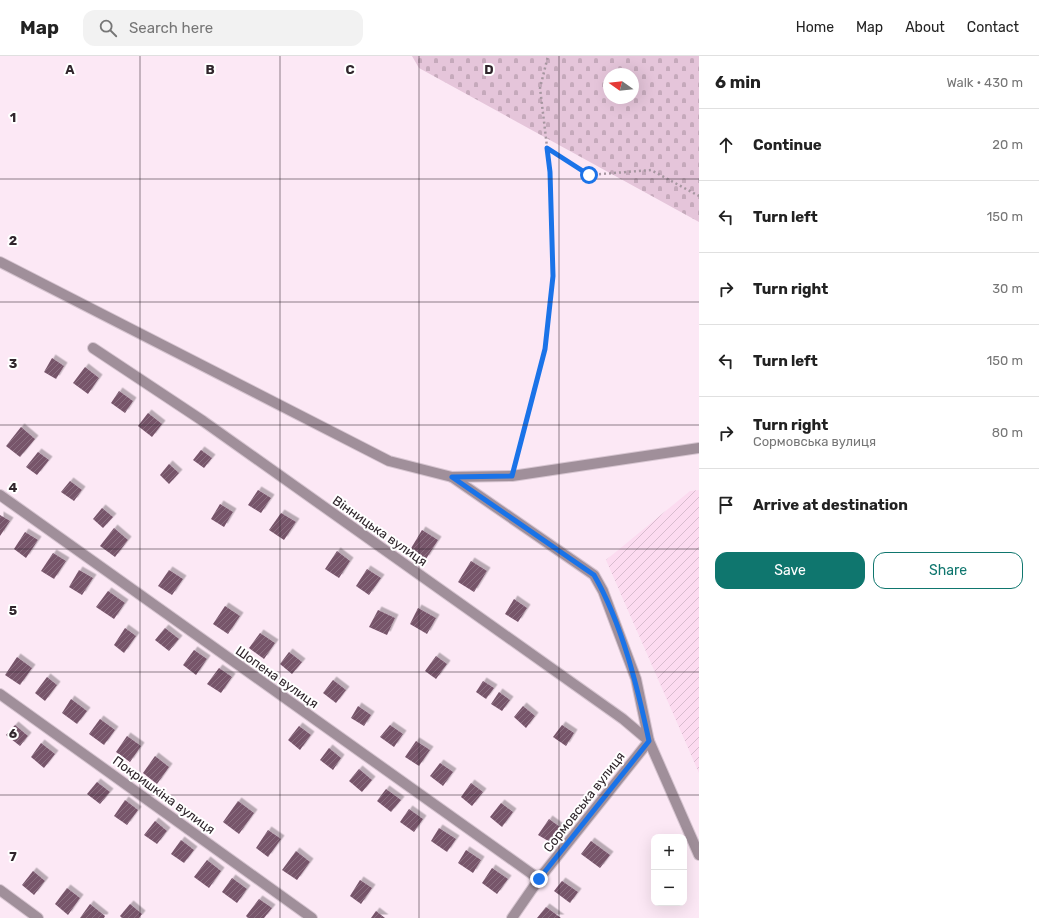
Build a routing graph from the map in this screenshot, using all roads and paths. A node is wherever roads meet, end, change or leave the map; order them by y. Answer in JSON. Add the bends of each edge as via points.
{"nodes":[{"id":1,"x":548,"y":56,"type":"edge"},
{"id":2,"x":547,"y":148,"type":"junction"},
{"id":3,"x":699,"y":196,"type":"edge"},
{"id":4,"x":0,"y":262,"type":"edge"},
{"id":5,"x":93,"y":348,"type":"dead end"},
{"id":6,"x":699,"y":448,"type":"edge"},
{"id":7,"x":512,"y":476,"type":"junction"},
{"id":8,"x":452,"y":477,"type":"junction"},
{"id":9,"x":0,"y":495,"type":"edge"},
{"id":10,"x":0,"y":694,"type":"edge"},
{"id":11,"x":649,"y":741,"type":"junction"},
{"id":12,"x":699,"y":855,"type":"edge"},
{"id":13,"x":539,"y":879,"type":"junction"},
{"id":14,"x":0,"y":890,"type":"edge"},
{"id":15,"x":38,"y":918,"type":"edge"},
{"id":16,"x":312,"y":918,"type":"edge"},
{"id":17,"x":512,"y":918,"type":"edge"}],
"edges":[{"from":1,"to":2,"type":"path","via":[[540,88]]},
{"from":2,"to":3,"type":"path","via":[[589,175],[651,170]]},
{"from":2,"to":7,"type":"path","via":[[553,276],[545,349]]},
{"from":4,"to":8,"type":"street","via":[[389,461]]},
{"from":5,"to":11,"type":"street","name":"Вінницька вулиця","via":[[203,420],[623,719]]},
{"from":6,"to":7,"type":"street"},
{"from":7,"to":8,"type":"street"},
{"from":8,"to":11,"type":"street","via":[[594,575],[603,591],[636,679]]},
{"from":9,"to":13,"type":"street","name":"Шопена вулиця"},
{"from":10,"to":16,"type":"street","name":"Покришкіна вулиця"},
{"from":11,"to":12,"type":"street"},
{"from":11,"to":13,"type":"street","name":"Сормовська вулиця"},
{"from":13,"to":17,"type":"street","name":"Сормовська вулиця"},
{"from":14,"to":15,"type":"street"}]}
